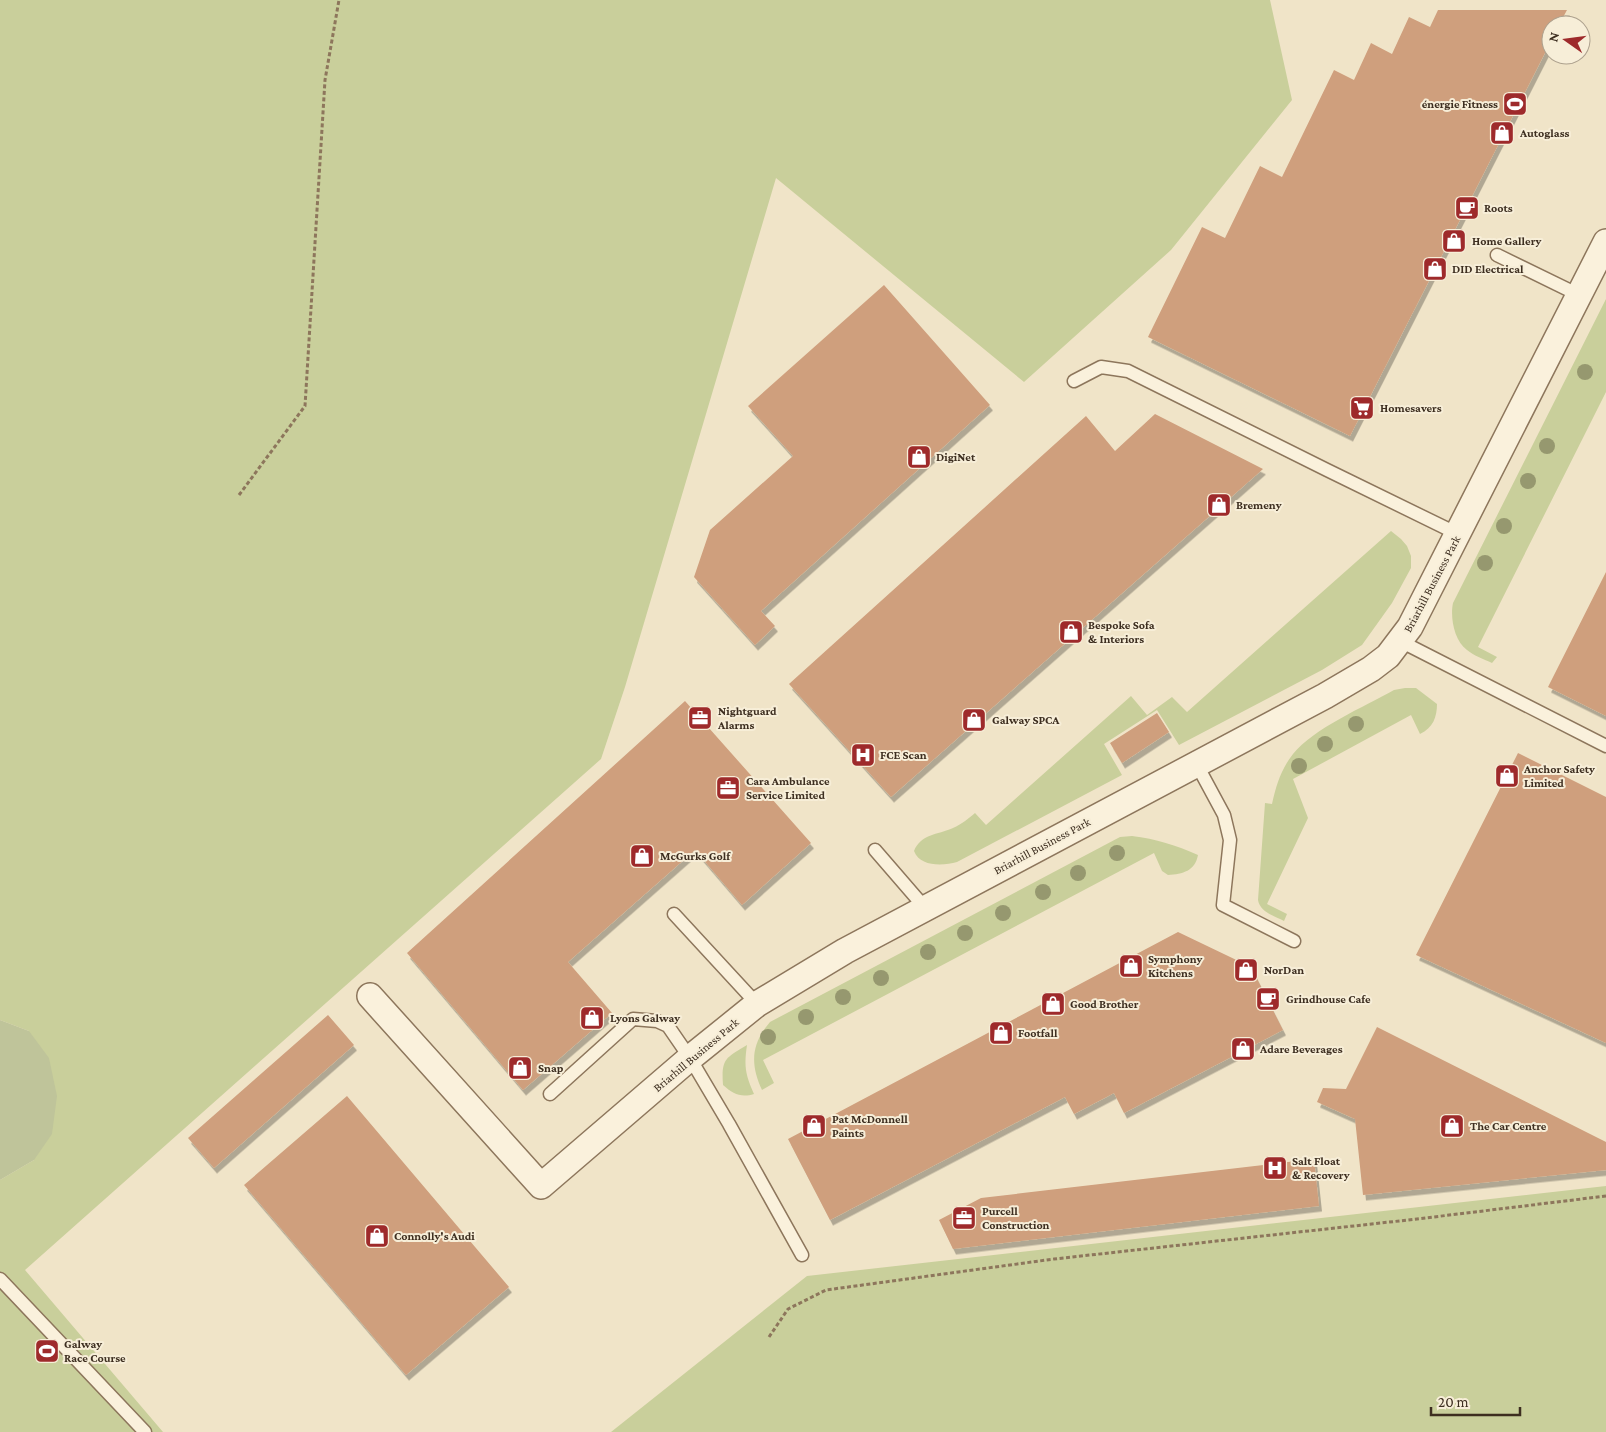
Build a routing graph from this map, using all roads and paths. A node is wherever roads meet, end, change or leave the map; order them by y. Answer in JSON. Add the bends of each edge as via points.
{"nodes":[{"id":1,"x":339,"y":0,"type":"edge"},
{"id":2,"x":1606,"y":242,"type":"edge"},
{"id":3,"x":1498,"y":255,"type":"dead end"},
{"id":4,"x":1579,"y":295,"type":"junction"},
{"id":5,"x":1074,"y":380,"type":"dead end"},
{"id":6,"x":240,"y":495,"type":"dead end"},
{"id":7,"x":1458,"y":534,"type":"junction"},
{"id":8,"x":1400,"y":641,"type":"junction"},
{"id":9,"x":1606,"y":746,"type":"edge"},
{"id":10,"x":1196,"y":765,"type":"junction"},
{"id":11,"x":875,"y":850,"type":"dead end"},
{"id":12,"x":926,"y":909,"type":"junction"},
{"id":13,"x":674,"y":914,"type":"dead end"},
{"id":14,"x":1294,"y":941,"type":"dead end"},
{"id":15,"x":370,"y":996,"type":"dead end"},
{"id":16,"x":758,"y":1004,"type":"junction"},
{"id":17,"x":690,"y":1058,"type":"junction"},
{"id":18,"x":550,"y":1094,"type":"dead end"},
{"id":19,"x":1606,"y":1196,"type":"edge"},
{"id":20,"x":802,"y":1255,"type":"dead end"},
{"id":21,"x":0,"y":1279,"type":"edge"},
{"id":22,"x":769,"y":1336,"type":"dead end"},
{"id":23,"x":146,"y":1432,"type":"edge"}],
"edges":[{"from":1,"to":6,"type":"path","via":[[325,80],[305,406]]},
{"from":2,"to":4,"type":"street","name":"Briarhill Business Park"},
{"from":3,"to":4,"type":"lane"},
{"from":4,"to":7,"type":"street","name":"Briarhill Business Park"},
{"from":5,"to":7,"type":"lane","via":[[1101,367],[1128,370]]},
{"from":7,"to":8,"type":"street","name":"Briarhill Business Park"},
{"from":8,"to":9,"type":"lane"},
{"from":8,"to":10,"type":"street","name":"Briarhill Business Park","via":[[1371,669]]},
{"from":10,"to":12,"type":"street","name":"Briarhill Business Park"},
{"from":10,"to":14,"type":"lane","via":[[1224,814],[1230,840],[1223,905]]},
{"from":11,"to":12,"type":"lane"},
{"from":12,"to":16,"type":"street","name":"Briarhill Business Park","via":[[845,951]]},
{"from":13,"to":16,"type":"lane"},
{"from":15,"to":17,"type":"street","name":"Briarhill Business Park","via":[[541,1186]]},
{"from":16,"to":17,"type":"street","name":"Briarhill Business Park"},
{"from":17,"to":18,"type":"lane","via":[[668,1026],[633,1018]]},
{"from":17,"to":20,"type":"lane"},
{"from":19,"to":22,"type":"path","via":[[1054,1259],[826,1290],[788,1309]]},
{"from":21,"to":23,"type":"lane"}]}
